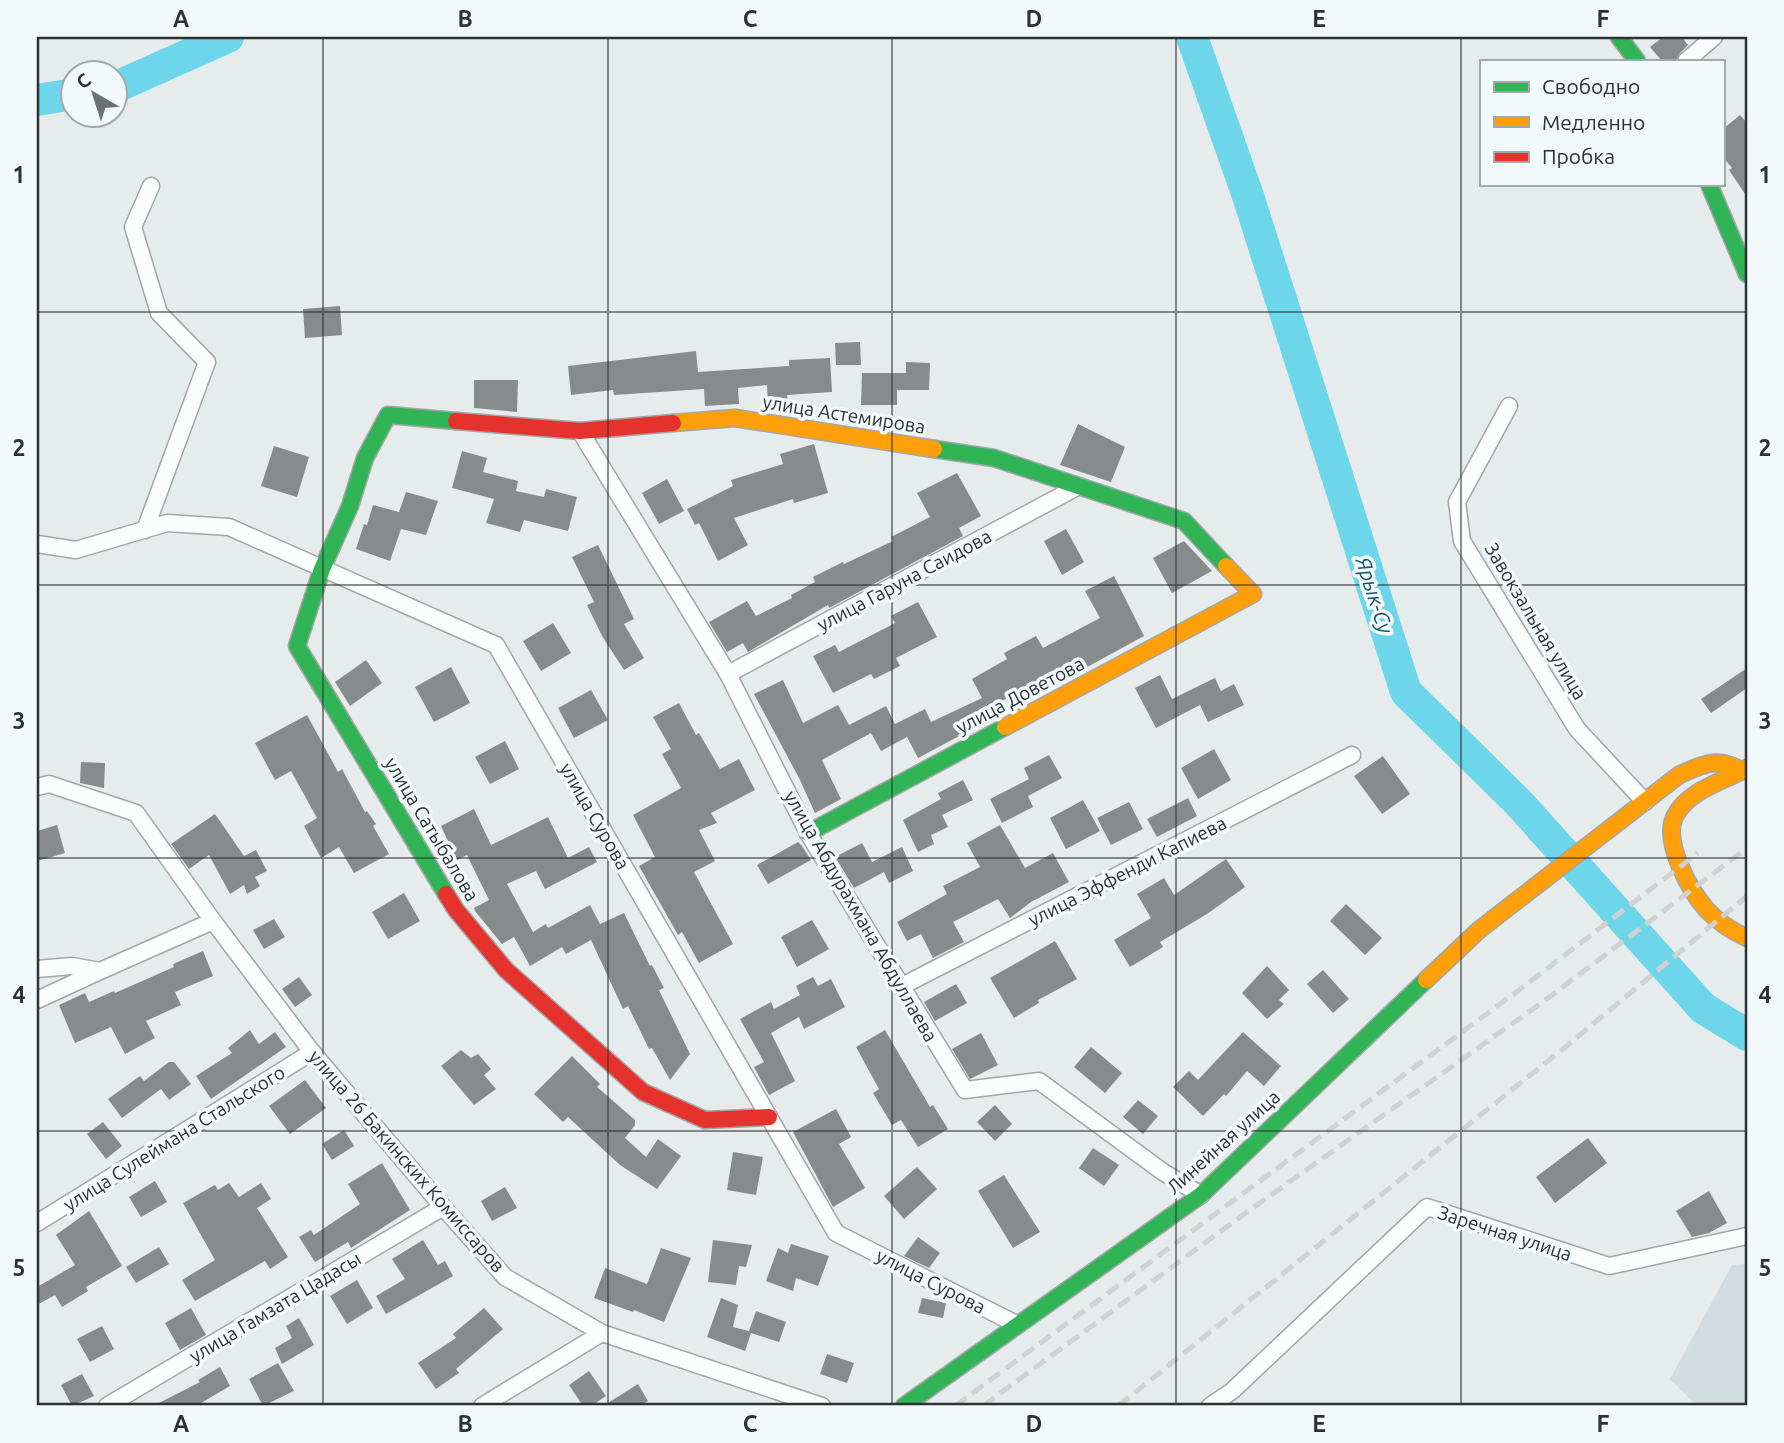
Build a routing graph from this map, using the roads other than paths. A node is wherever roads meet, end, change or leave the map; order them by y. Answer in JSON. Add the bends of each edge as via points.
{"nodes":[{"id":1,"x":1619,"y":37,"type":"edge"},
{"id":2,"x":1714,"y":37,"type":"edge"},
{"id":3,"x":1636,"y":60,"type":"edge"},
{"id":4,"x":1687,"y":60,"type":"edge"},
{"id":5,"x":151,"y":186,"type":"dead end"},
{"id":6,"x":1710,"y":186,"type":"edge"},
{"id":7,"x":1747,"y":274,"type":"edge"},
{"id":8,"x":1509,"y":406,"type":"dead end"},
{"id":9,"x":388,"y":415,"type":"joint"},
{"id":10,"x":580,"y":431,"type":"junction"},
{"id":11,"x":1079,"y":486,"type":"junction"},
{"id":12,"x":145,"y":530,"type":"junction"},
{"id":13,"x":37,"y":544,"type":"edge"},
{"id":14,"x":322,"y":569,"type":"junction"},
{"id":15,"x":1253,"y":594,"type":"joint"},
{"id":16,"x":728,"y":674,"type":"junction"},
{"id":17,"x":1352,"y":755,"type":"dead end"},
{"id":18,"x":1745,"y":770,"type":"edge"},
{"id":19,"x":37,"y":787,"type":"edge"},
{"id":20,"x":1645,"y":802,"type":"junction"},
{"id":21,"x":808,"y":833,"type":"junction"},
{"id":22,"x":213,"y":921,"type":"junction"},
{"id":23,"x":1747,"y":938,"type":"edge"},
{"id":24,"x":37,"y":969,"type":"edge"},
{"id":25,"x":100,"y":971,"type":"junction"},
{"id":26,"x":902,"y":986,"type":"junction"},
{"id":27,"x":37,"y":1000,"type":"edge"},
{"id":28,"x":312,"y":1052,"type":"junction"},
{"id":29,"x":769,"y":1116,"type":"junction"},
{"id":30,"x":1201,"y":1195,"type":"junction"},
{"id":31,"x":443,"y":1207,"type":"junction"},
{"id":32,"x":37,"y":1223,"type":"edge"},
{"id":33,"x":1747,"y":1236,"type":"edge"},
{"id":34,"x":1018,"y":1325,"type":"junction"},
{"id":35,"x":602,"y":1333,"type":"junction"},
{"id":36,"x":107,"y":1406,"type":"edge"},
{"id":37,"x":482,"y":1406,"type":"edge"},
{"id":38,"x":822,"y":1406,"type":"edge"},
{"id":39,"x":904,"y":1406,"type":"edge"},
{"id":40,"x":1210,"y":1406,"type":"edge"}],
"edges":[{"from":1,"to":3,"type":"street"},
{"from":2,"to":4,"type":"street"},
{"from":5,"to":12,"type":"street","via":[[133,226],[159,313],[207,362]]},
{"from":6,"to":7,"type":"street"},
{"from":8,"to":20,"type":"street","name":"Завокзальная улица","via":[[1457,502],[1462,541],[1577,729]]},
{"from":9,"to":10,"type":"street","name":"улица Астемирова"},
{"from":9,"to":14,"type":"street","name":"улица Сатыбалова","via":[[365,458]]},
{"from":10,"to":11,"type":"street","name":"улица Астемирова","via":[[735,418],[994,458]]},
{"from":10,"to":16,"type":"street","name":"улица Абдурахмана Абдуллаева"},
{"from":11,"to":15,"type":"street","name":"улица Астемирова","via":[[1184,521]]},
{"from":11,"to":16,"type":"street","name":"улица Гаруна Саидова"},
{"from":12,"to":13,"type":"street","name":"улица Сурова","via":[[76,550]]},
{"from":12,"to":14,"type":"street","name":"улица Сурова","via":[[167,523],[229,527]]},
{"from":14,"to":29,"type":"street","name":"улица Сурова","via":[[496,645]]},
{"from":14,"to":29,"type":"street","name":"улица Сатыбалова","via":[[297,646],[456,910],[506,970],[643,1092],[705,1120]]},
{"from":15,"to":21,"type":"street","name":"улица Доветова"},
{"from":16,"to":21,"type":"street","name":"улица Абдурахмана Абдуллаева"},
{"from":17,"to":26,"type":"street","name":"улица Эффенди Капиева"},
{"from":18,"to":20,"type":"street","name":"Линейная улица","via":[[1723,761],[1709,762],[1679,775]]},
{"from":18,"to":23,"type":"street","via":[[1692,796],[1674,818],[1672,839],[1678,862],[1705,908]]},
{"from":19,"to":22,"type":"street","name":"улица 26 Бакинских Комиссаров","via":[[49,784],[136,813]]},
{"from":20,"to":30,"type":"street","name":"Линейная улица","via":[[1479,930]]},
{"from":21,"to":26,"type":"street","name":"улица Абдурахмана Абдуллаева"},
{"from":22,"to":25,"type":"street"},
{"from":22,"to":28,"type":"street","name":"улица 26 Бакинских Комиссаров"},
{"from":24,"to":25,"type":"street","via":[[72,966]]},
{"from":25,"to":27,"type":"street"},
{"from":26,"to":30,"type":"street","name":"улица Абдурахмана Абдуллаева","via":[[965,1090],[1039,1081]]},
{"from":28,"to":31,"type":"street","name":"улица 26 Бакинских Комиссаров"},
{"from":28,"to":32,"type":"street","name":"улица Сулеймана Стальского"},
{"from":29,"to":34,"type":"street","name":"улица Сурова","via":[[836,1233]]},
{"from":30,"to":34,"type":"street","name":"Линейная улица"},
{"from":31,"to":35,"type":"street","name":"улица 26 Бакинских Комиссаров","via":[[506,1276]]},
{"from":31,"to":36,"type":"street","name":"улица Гамзата Цадасы"},
{"from":33,"to":40,"type":"street","name":"Заречная улица","via":[[1609,1266],[1427,1207],[1232,1391]]},
{"from":34,"to":39,"type":"street","name":"Линейная улица"},
{"from":35,"to":37,"type":"street"},
{"from":35,"to":38,"type":"street","name":"улица 26 Бакинских Комиссаров"}]}
